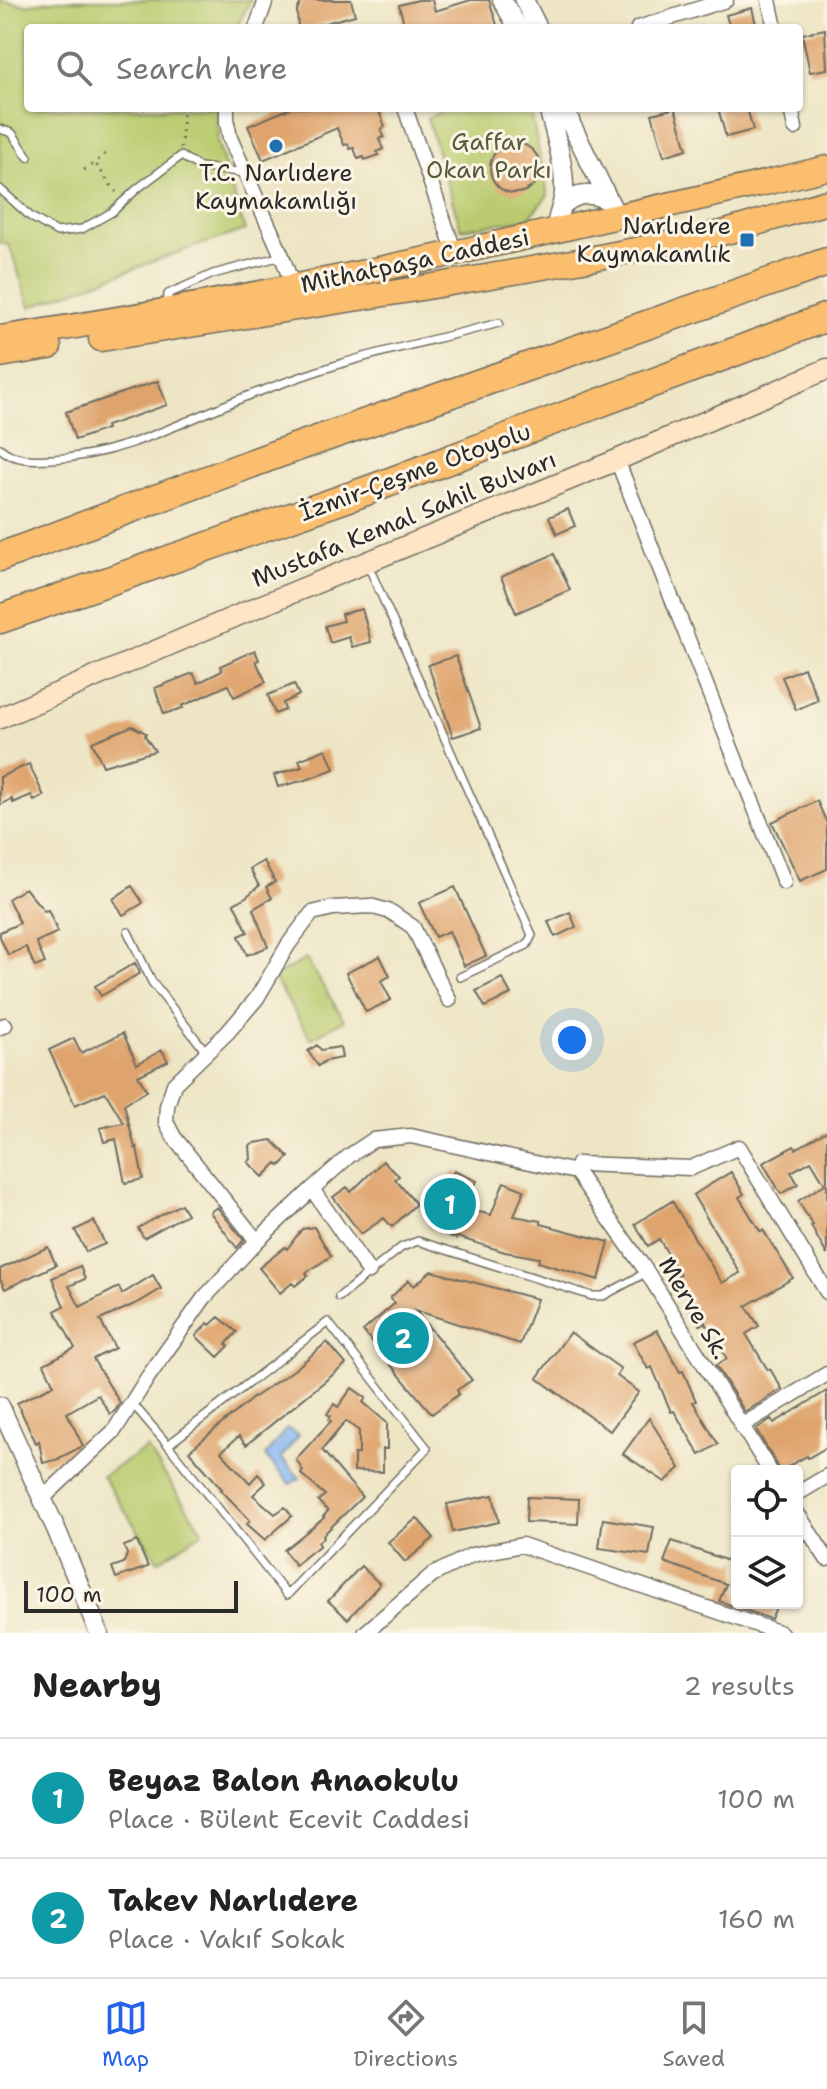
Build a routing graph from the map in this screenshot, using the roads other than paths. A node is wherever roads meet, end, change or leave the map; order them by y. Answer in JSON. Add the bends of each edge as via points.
{"nodes":[{"id":1,"x":266,"y":0,"type":"edge"},
{"id":2,"x":502,"y":0,"type":"edge"},
{"id":3,"x":524,"y":0,"type":"edge"},
{"id":4,"x":726,"y":0,"type":"edge"},
{"id":5,"x":769,"y":0,"type":"edge"},
{"id":6,"x":257,"y":24,"type":"edge"},
{"id":7,"x":516,"y":24,"type":"edge"},
{"id":8,"x":536,"y":24,"type":"edge"},
{"id":9,"x":651,"y":24,"type":"edge"},
{"id":10,"x":774,"y":24,"type":"edge"},
{"id":11,"x":227,"y":112,"type":"edge"},
{"id":12,"x":406,"y":112,"type":"edge"},
{"id":13,"x":549,"y":112,"type":"edge"},
{"id":14,"x":567,"y":112,"type":"edge"},
{"id":15,"x":792,"y":112,"type":"edge"},
{"id":16,"x":795,"y":128,"type":"dead end"},
{"id":17,"x":0,"y":129,"type":"edge"},
{"id":18,"x":28,"y":157,"type":"dead end"},
{"id":19,"x":827,"y":168,"type":"edge"},
{"id":20,"x":245,"y":173,"type":"junction"},
{"id":21,"x":0,"y":189,"type":"edge"},
{"id":22,"x":827,"y":202,"type":"edge"},
{"id":23,"x":562,"y":206,"type":"junction"},
{"id":24,"x":613,"y":209,"type":"junction"},
{"id":25,"x":556,"y":230,"type":"junction"},
{"id":26,"x":455,"y":253,"type":"junction"},
{"id":27,"x":282,"y":256,"type":"junction"},
{"id":28,"x":593,"y":258,"type":"junction"},
{"id":29,"x":827,"y":262,"type":"edge"},
{"id":30,"x":293,"y":287,"type":"junction"},
{"id":31,"x":166,"y":312,"type":"junction"},
{"id":32,"x":827,"y":317,"type":"edge"},
{"id":33,"x":499,"y":323,"type":"dead end"},
{"id":34,"x":0,"y":338,"type":"edge"},
{"id":35,"x":0,"y":355,"type":"edge"},
{"id":36,"x":827,"y":369,"type":"edge"},
{"id":37,"x":0,"y":448,"type":"edge"},
{"id":38,"x":617,"y":460,"type":"junction"},
{"id":39,"x":366,"y":491,"type":"junction"},
{"id":40,"x":6,"y":552,"type":"edge"},
{"id":41,"x":367,"y":562,"type":"junction"},
{"id":42,"x":0,"y":619,"type":"edge"},
{"id":43,"x":0,"y":635,"type":"edge"},
{"id":44,"x":0,"y":718,"type":"edge"},
{"id":45,"x":784,"y":882,"type":"dead end"},
{"id":46,"x":128,"y":932,"type":"dead end"},
{"id":47,"x":460,"y":977,"type":"dead end"},
{"id":48,"x":449,"y":1000,"type":"dead end"},
{"id":49,"x":206,"y":1052,"type":"junction"},
{"id":50,"x":576,"y":1172,"type":"junction"},
{"id":51,"x":312,"y":1189,"type":"junction"},
{"id":52,"x":257,"y":1241,"type":"junction"},
{"id":53,"x":369,"y":1272,"type":"junction"},
{"id":54,"x":647,"y":1272,"type":"junction"},
{"id":55,"x":827,"y":1292,"type":"edge"},
{"id":56,"x":339,"y":1297,"type":"dead end"},
{"id":57,"x":827,"y":1374,"type":"edge"},
{"id":58,"x":132,"y":1403,"type":"junction"},
{"id":59,"x":0,"y":1406,"type":"edge"},
{"id":60,"x":741,"y":1426,"type":"junction"},
{"id":61,"x":168,"y":1445,"type":"junction"},
{"id":62,"x":766,"y":1465,"type":"edge"},
{"id":63,"x":827,"y":1476,"type":"edge"},
{"id":64,"x":803,"y":1490,"type":"edge"},
{"id":65,"x":42,"y":1499,"type":"junction"},
{"id":66,"x":803,"y":1522,"type":"edge"},
{"id":67,"x":827,"y":1559,"type":"edge"},
{"id":68,"x":99,"y":1633,"type":"edge"},
{"id":69,"x":365,"y":1633,"type":"edge"},
{"id":70,"x":781,"y":1633,"type":"edge"}],
"edges":[{"from":1,"to":6,"type":"street"},
{"from":2,"to":7,"type":"street"},
{"from":3,"to":8,"type":"street"},
{"from":4,"to":9,"type":"street"},
{"from":5,"to":10,"type":"street"},
{"from":11,"to":20,"type":"street","via":[[230,138]]},
{"from":12,"to":26,"type":"street"},
{"from":13,"to":23,"type":"street","via":[[564,179]]},
{"from":14,"to":24,"type":"street"},
{"from":15,"to":16,"type":"street"},
{"from":17,"to":18,"type":"lane","via":[[12,133]]},
{"from":19,"to":24,"type":"main road","name":"Mithatpaşa Caddesi","via":[[744,189]]},
{"from":20,"to":21,"type":"lane","via":[[200,167],[181,156],[112,212],[82,229],[57,232]]},
{"from":20,"to":27,"type":"street"},
{"from":22,"to":28,"type":"main road","name":"Mithatpaşa Caddesi","via":[[726,232]]},
{"from":23,"to":24,"type":"street","via":[[588,193]]},
{"from":23,"to":25,"type":"street"},
{"from":24,"to":25,"type":"main road","name":"Mithatpaşa Caddesi"},
{"from":24,"to":28,"type":"main road","via":[[616,236]]},
{"from":25,"to":26,"type":"main road","name":"Mithatpaşa Caddesi"},
{"from":25,"to":28,"type":"main road","via":[[564,246]]},
{"from":26,"to":30,"type":"main road","name":"Mithatpaşa Caddesi"},
{"from":27,"to":30,"type":"street"},
{"from":27,"to":31,"type":"lane","via":[[213,274],[168,294]]},
{"from":28,"to":35,"type":"main road","name":"Mithatpaşa Caddesi"},
{"from":29,"to":40,"type":"highway"},
{"from":30,"to":31,"type":"main road","name":"Mithatpaşa Caddesi"},
{"from":31,"to":34,"type":"main road","name":"Mithatpaşa Caddesi"},
{"from":32,"to":39,"type":"highway","name":"İzmir-Çeşme Otoyolu"},
{"from":33,"to":37,"type":"lane","via":[[341,364],[111,450],[40,459],[16,458]]},
{"from":36,"to":38,"type":"main road","name":"Mustafa Kemal Sahil Bulvarı"},
{"from":38,"to":41,"type":"main road","name":"Mustafa Kemal Sahil Bulvarı"},
{"from":38,"to":45,"type":"street"},
{"from":39,"to":42,"type":"highway","name":"İzmir-Çeşme Otoyolu"},
{"from":39,"to":43,"type":"highway"},
{"from":41,"to":44,"type":"main road","name":"Mustafa Kemal Sahil Bulvarı"},
{"from":41,"to":47,"type":"lane","via":[[532,935],[527,945]]},
{"from":46,"to":49,"type":"lane","via":[[152,982]]},
{"from":48,"to":49,"type":"street","via":[[413,927],[370,906],[333,908],[312,913],[257,998]]},
{"from":49,"to":52,"type":"street","via":[[174,1084],[166,1122]]},
{"from":50,"to":51,"type":"street","via":[[411,1136],[373,1140]]},
{"from":50,"to":54,"type":"street","name":"Merve Sk."},
{"from":50,"to":55,"type":"street","via":[[578,1164],[691,1168],[739,1147]]},
{"from":51,"to":52,"type":"street"},
{"from":51,"to":53,"type":"street"},
{"from":52,"to":58,"type":"street","via":[[204,1298]]},
{"from":53,"to":54,"type":"lane","via":[[418,1241],[592,1296],[603,1296]]},
{"from":53,"to":56,"type":"lane"},
{"from":54,"to":60,"type":"street","name":"Merve Sk."},
{"from":57,"to":60,"type":"street"},
{"from":58,"to":61,"type":"lane"},
{"from":58,"to":65,"type":"street","via":[[114,1431]]},
{"from":59,"to":65,"type":"street"},
{"from":60,"to":62,"type":"street","name":"Merve Sk."},
{"from":61,"to":61,"type":"lane","via":[[287,1595],[427,1448],[328,1322]]},
{"from":63,"to":64,"type":"street"},
{"from":65,"to":68,"type":"street"},
{"from":66,"to":67,"type":"street"},
{"from":69,"to":70,"type":"street","via":[[432,1575],[472,1555],[522,1545]]}]}
